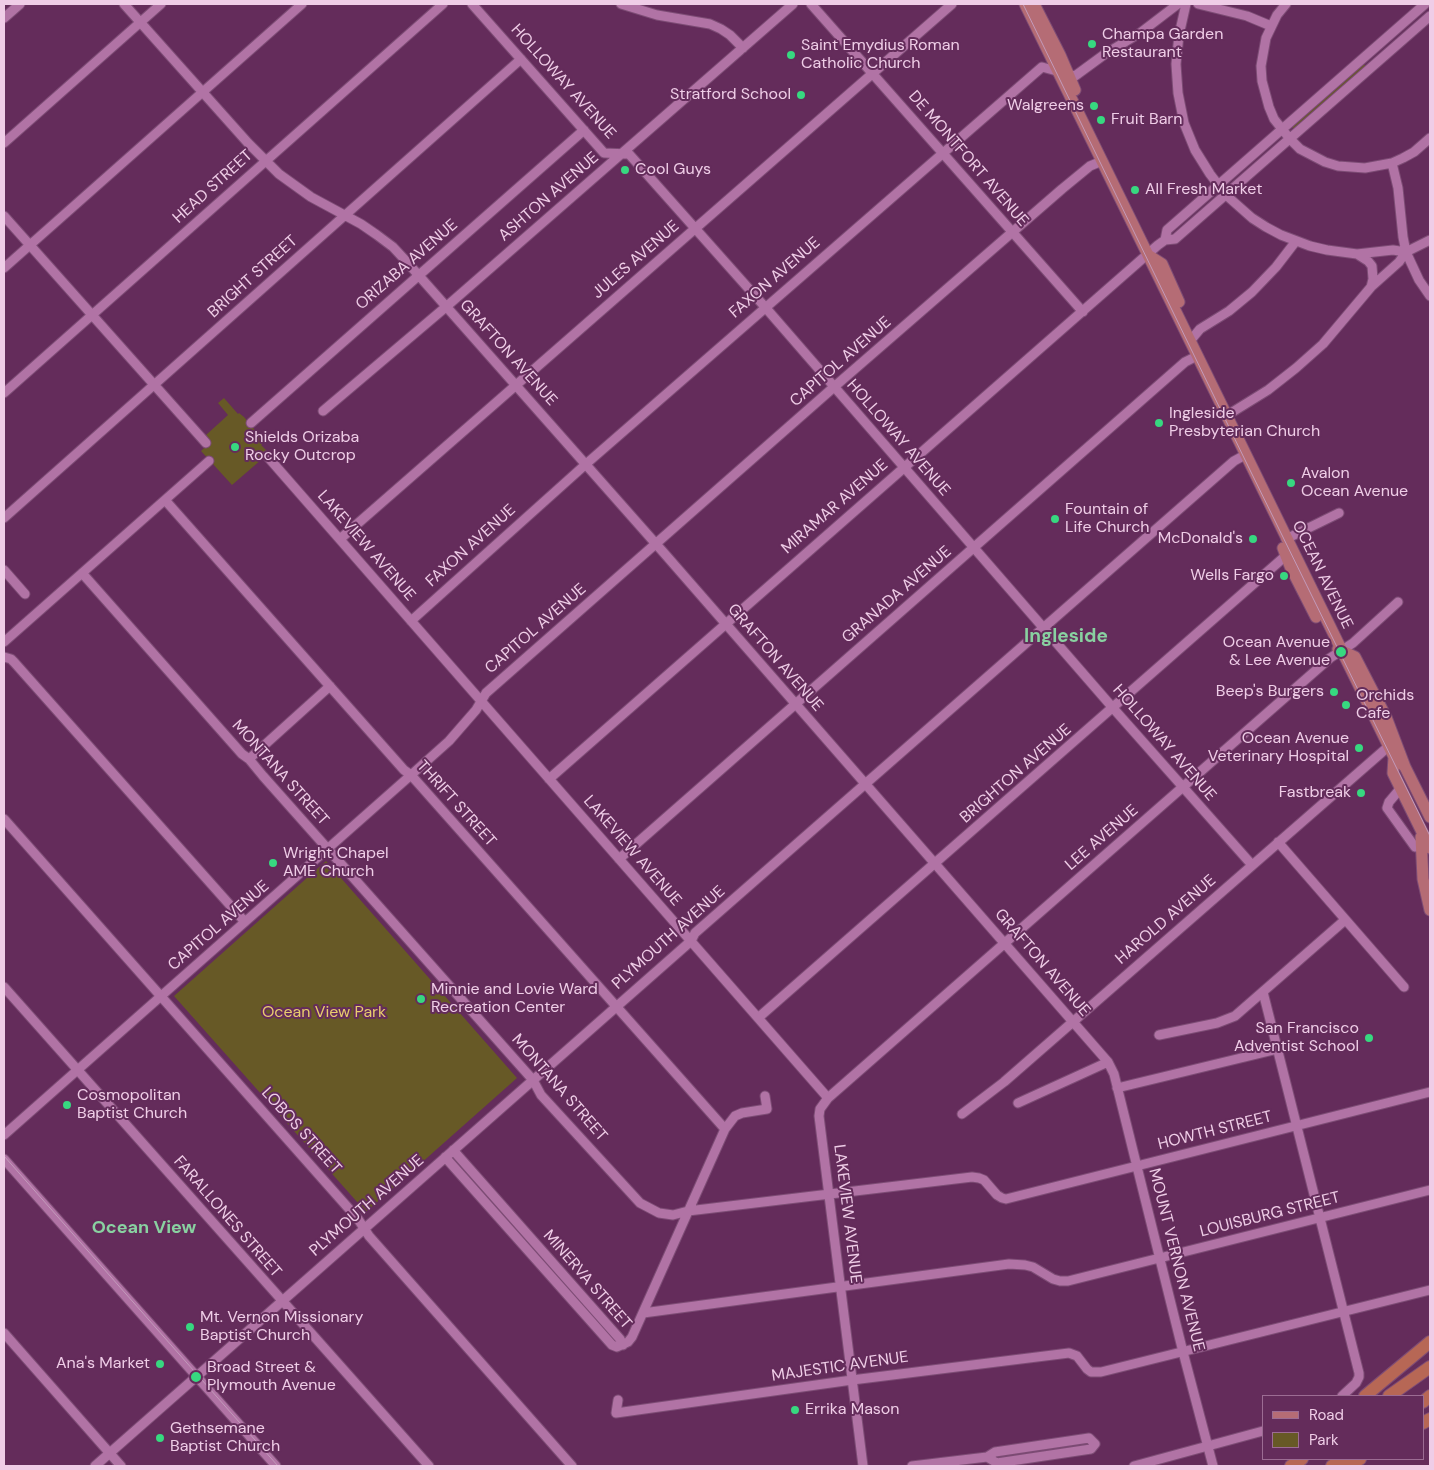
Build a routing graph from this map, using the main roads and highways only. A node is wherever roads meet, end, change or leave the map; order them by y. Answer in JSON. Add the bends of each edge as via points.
{"nodes":[{"id":1,"x":1025,"y":4,"type":"edge"},
{"id":2,"x":1034,"y":4,"type":"edge"},
{"id":3,"x":1063,"y":72,"type":"junction"},
{"id":4,"x":1274,"y":514,"type":"junction"},
{"id":5,"x":1289,"y":554,"type":"junction"},
{"id":6,"x":1341,"y":651,"type":"junction"},
{"id":7,"x":1394,"y":757,"type":"junction"},
{"id":8,"x":1405,"y":767,"type":"junction"},
{"id":9,"x":1427,"y":823,"type":"edge"},
{"id":10,"x":1430,"y":848,"type":"edge"},
{"id":11,"x":1430,"y":910,"type":"edge"},
{"id":12,"x":1430,"y":1342,"type":"edge"},
{"id":13,"x":1430,"y":1367,"type":"edge"},
{"id":14,"x":1366,"y":1395,"type":"edge"},
{"id":15,"x":1390,"y":1395,"type":"edge"},
{"id":16,"x":1358,"y":1460,"type":"edge"},
{"id":17,"x":1347,"y":1466,"type":"edge"}],
"edges":[{"from":1,"to":3,"type":"main road","name":"OCEAN AVENUE"},
{"from":2,"to":3,"type":"main road","name":"OCEAN AVENUE","via":[[1060,55]]},
{"from":3,"to":4,"type":"main road","name":"OCEAN AVENUE","via":[[1102,161],[1101,173],[1137,250],[1162,264],[1192,329],[1190,341]]},
{"from":4,"to":5,"type":"main road","name":"OCEAN AVENUE"},
{"from":4,"to":5,"type":"main road","name":"OCEAN AVENUE","via":[[1278,535]]},
{"from":5,"to":6,"type":"main road","name":"OCEAN AVENUE"},
{"from":6,"to":7,"type":"main road","name":"OCEAN AVENUE"},
{"from":6,"to":8,"type":"main road","name":"OCEAN AVENUE","via":[[1355,658],[1386,717]]},
{"from":7,"to":8,"type":"main road","name":"OCEAN AVENUE"},
{"from":7,"to":9,"type":"main road","name":"OCEAN AVENUE","via":[[1393,773],[1400,789]]},
{"from":8,"to":9,"type":"main road","name":"OCEAN AVENUE"},
{"from":9,"to":10,"type":"main road","name":"OCEAN AVENUE"},
{"from":9,"to":11,"type":"main road","via":[[1423,879]]},
{"from":12,"to":14,"type":"highway"},
{"from":13,"to":15,"type":"highway"},
{"from":16,"to":17,"type":"highway"}]}
